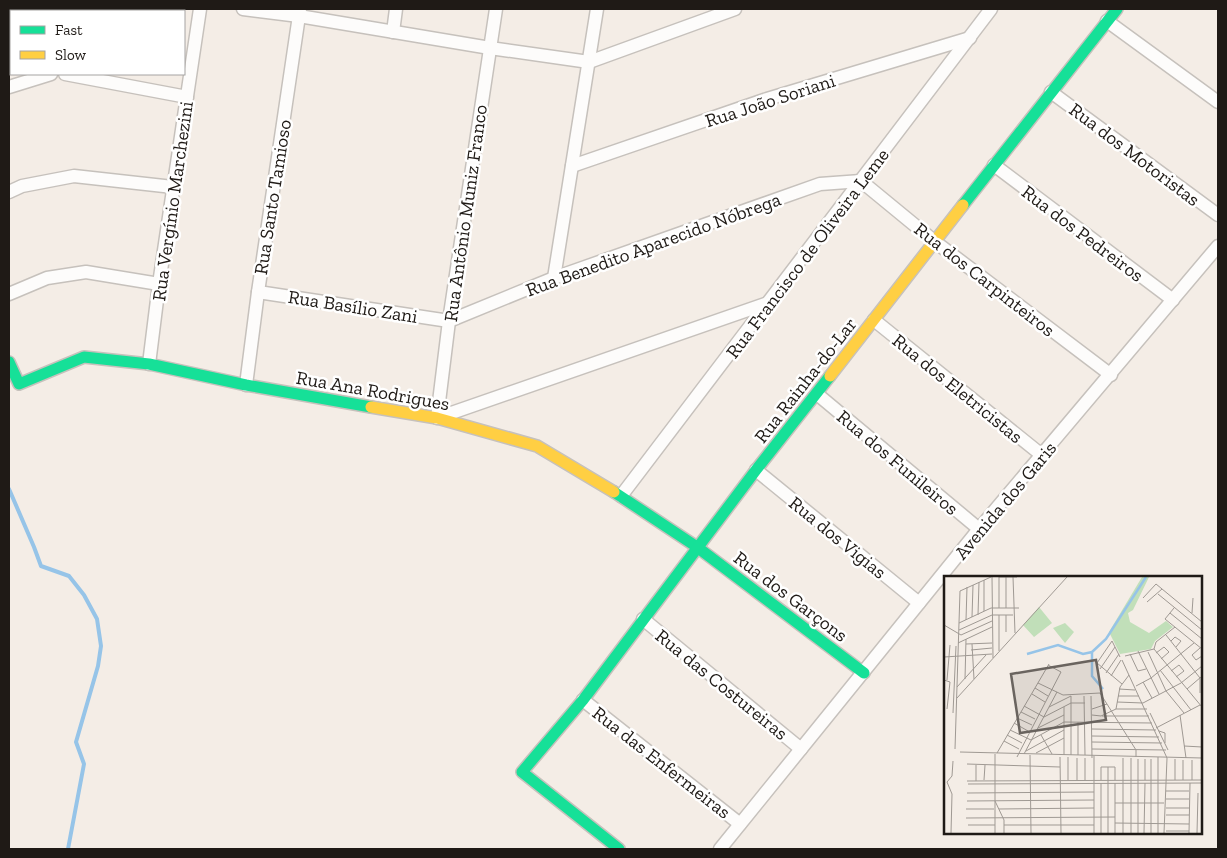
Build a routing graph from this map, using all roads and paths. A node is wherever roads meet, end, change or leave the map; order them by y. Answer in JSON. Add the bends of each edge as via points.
{"nodes":[{"id":1,"x":200,"y":9,"type":"edge"},
{"id":2,"x":243,"y":9,"type":"edge"},
{"id":3,"x":396,"y":9,"type":"edge"},
{"id":4,"x":496,"y":9,"type":"edge"},
{"id":5,"x":597,"y":9,"type":"edge"},
{"id":6,"x":735,"y":9,"type":"edge"},
{"id":7,"x":991,"y":9,"type":"edge"},
{"id":8,"x":1117,"y":9,"type":"edge"},
{"id":9,"x":300,"y":12,"type":"edge"},
{"id":10,"x":1107,"y":21,"type":"junction"},
{"id":11,"x":393,"y":32,"type":"junction"},
{"id":12,"x":970,"y":38,"type":"junction"},
{"id":13,"x":490,"y":48,"type":"junction"},
{"id":14,"x":589,"y":62,"type":"junction"},
{"id":15,"x":48,"y":75,"type":"edge"},
{"id":16,"x":70,"y":75,"type":"edge"},
{"id":17,"x":9,"y":87,"type":"edge"},
{"id":18,"x":1052,"y":92,"type":"junction"},
{"id":19,"x":187,"y":97,"type":"junction"},
{"id":20,"x":1218,"y":102,"type":"edge"},
{"id":21,"x":572,"y":166,"type":"junction"},
{"id":22,"x":994,"y":166,"type":"junction"},
{"id":23,"x":861,"y":180,"type":"junction"},
{"id":24,"x":173,"y":187,"type":"junction"},
{"id":25,"x":9,"y":192,"type":"edge"},
{"id":26,"x":1218,"y":215,"type":"edge"},
{"id":27,"x":934,"y":241,"type":"junction"},
{"id":28,"x":1218,"y":246,"type":"edge"},
{"id":29,"x":554,"y":278,"type":"junction"},
{"id":30,"x":159,"y":284,"type":"junction"},
{"id":31,"x":258,"y":292,"type":"junction"},
{"id":32,"x":9,"y":294,"type":"edge"},
{"id":33,"x":1173,"y":300,"type":"junction"},
{"id":34,"x":768,"y":303,"type":"junction"},
{"id":35,"x":874,"y":320,"type":"junction"},
{"id":36,"x":449,"y":321,"type":"junction"},
{"id":37,"x":9,"y":362,"type":"edge"},
{"id":38,"x":149,"y":364,"type":"junction"},
{"id":39,"x":1111,"y":375,"type":"junction"},
{"id":40,"x":246,"y":385,"type":"junction"},
{"id":41,"x":816,"y":394,"type":"junction"},
{"id":42,"x":437,"y":418,"type":"junction"},
{"id":43,"x":1043,"y":456,"type":"junction"},
{"id":44,"x":756,"y":470,"type":"junction"},
{"id":45,"x":621,"y":496,"type":"junction"},
{"id":46,"x":979,"y":529,"type":"junction"},
{"id":47,"x":697,"y":547,"type":"junction"},
{"id":48,"x":919,"y":603,"type":"junction"},
{"id":49,"x":643,"y":619,"type":"junction"},
{"id":50,"x":864,"y":673,"type":"junction"},
{"id":51,"x":583,"y":700,"type":"junction"},
{"id":52,"x":801,"y":749,"type":"junction"},
{"id":53,"x":740,"y":824,"type":"junction"},
{"id":54,"x":619,"y":849,"type":"edge"},
{"id":55,"x":720,"y":849,"type":"edge"}],
"edges":[{"from":1,"to":19,"type":"street","name":"Rua Vergínio Marchezini"},
{"from":2,"to":9,"type":"street"},
{"from":3,"to":11,"type":"street"},
{"from":4,"to":13,"type":"street","name":"Rua Antônio Muniz Franco"},
{"from":5,"to":14,"type":"street"},
{"from":6,"to":14,"type":"street"},
{"from":7,"to":12,"type":"street","name":"Rua Francisco de Oliveira Leme"},
{"from":8,"to":10,"type":"street","name":"Rua Rainha-do-Lar"},
{"from":9,"to":11,"type":"street"},
{"from":9,"to":31,"type":"street","name":"Rua Santo Tamioso"},
{"from":10,"to":18,"type":"street","name":"Rua Rainha-do-Lar"},
{"from":10,"to":20,"type":"street"},
{"from":11,"to":13,"type":"street"},
{"from":12,"to":21,"type":"street","name":"Rua João Soriani","via":[[767,99]]},
{"from":12,"to":23,"type":"street","name":"Rua Francisco de Oliveira Leme"},
{"from":13,"to":14,"type":"street"},
{"from":13,"to":36,"type":"street","name":"Rua Antônio Muniz Franco"},
{"from":14,"to":21,"type":"street"},
{"from":15,"to":17,"type":"street"},
{"from":16,"to":19,"type":"street"},
{"from":18,"to":22,"type":"street","name":"Rua Rainha-do-Lar"},
{"from":18,"to":26,"type":"street","name":"Rua dos Motoristas"},
{"from":19,"to":24,"type":"street","name":"Rua Vergínio Marchezini"},
{"from":21,"to":29,"type":"street"},
{"from":22,"to":27,"type":"street","name":"Rua Rainha-do-Lar"},
{"from":22,"to":33,"type":"street","name":"Rua dos Pedreiros"},
{"from":23,"to":27,"type":"street","name":"Rua dos Carpinteiros"},
{"from":23,"to":29,"type":"street","name":"Rua Benedito Aparecido Nóbrega","via":[[820,184]]},
{"from":23,"to":34,"type":"street","name":"Rua Francisco de Oliveira Leme"},
{"from":24,"to":25,"type":"street","via":[[74,176],[22,186]]},
{"from":24,"to":30,"type":"street","name":"Rua Vergínio Marchezini"},
{"from":27,"to":35,"type":"street","name":"Rua Rainha-do-Lar"},
{"from":27,"to":39,"type":"street","name":"Rua dos Carpinteiros"},
{"from":28,"to":33,"type":"street","name":"Avenida dos Garis"},
{"from":29,"to":36,"type":"street","name":"Rua Benedito Aparecido Nóbrega"},
{"from":30,"to":32,"type":"street","via":[[86,272],[47,278]]},
{"from":30,"to":38,"type":"street","name":"Rua Vergínio Marchezini"},
{"from":31,"to":36,"type":"street","name":"Rua Basílio Zani"},
{"from":31,"to":40,"type":"street","name":"Rua Santo Tamioso"},
{"from":33,"to":39,"type":"street","name":"Avenida dos Garis"},
{"from":34,"to":42,"type":"street"},
{"from":34,"to":45,"type":"street","name":"Rua Francisco de Oliveira Leme"},
{"from":35,"to":41,"type":"street","name":"Rua Rainha-do-Lar"},
{"from":35,"to":43,"type":"street","name":"Rua dos Eletricistas"},
{"from":36,"to":42,"type":"street","name":"Rua Antônio Muniz Franco"},
{"from":37,"to":38,"type":"street","name":"Rua Ana Rodrigues","via":[[19,384],[84,357]]},
{"from":38,"to":40,"type":"street","name":"Rua Ana Rodrigues"},
{"from":39,"to":43,"type":"street","name":"Avenida dos Garis"},
{"from":40,"to":42,"type":"street","name":"Rua Ana Rodrigues"},
{"from":41,"to":44,"type":"street","name":"Rua Rainha-do-Lar"},
{"from":41,"to":46,"type":"street","name":"Rua dos Funileiros"},
{"from":42,"to":45,"type":"street","name":"Rua Ana Rodrigues","via":[[537,446]]},
{"from":43,"to":46,"type":"street","name":"Avenida dos Garis"},
{"from":44,"to":47,"type":"street","name":"Rua Rainha-do-Lar"},
{"from":44,"to":48,"type":"street","name":"Rua dos Vigias"},
{"from":45,"to":47,"type":"street","name":"Rua Ana Rodrigues"},
{"from":46,"to":48,"type":"street","name":"Avenida dos Garis"},
{"from":47,"to":49,"type":"street","name":"Rua Rainha-do-Lar"},
{"from":47,"to":50,"type":"street","name":"Rua dos Garçons"},
{"from":48,"to":50,"type":"street","name":"Avenida dos Garis"},
{"from":49,"to":51,"type":"street","name":"Rua Rainha-do-Lar"},
{"from":49,"to":52,"type":"street","name":"Rua das Costureiras"},
{"from":50,"to":52,"type":"street","name":"Avenida dos Garis"},
{"from":51,"to":53,"type":"street","name":"Rua das Enfermeiras"},
{"from":51,"to":54,"type":"street","name":"Rua Rainha-do-Lar","via":[[522,772]]},
{"from":52,"to":53,"type":"street","name":"Avenida dos Garis"},
{"from":53,"to":55,"type":"street","name":"Avenida dos Garis"}]}
